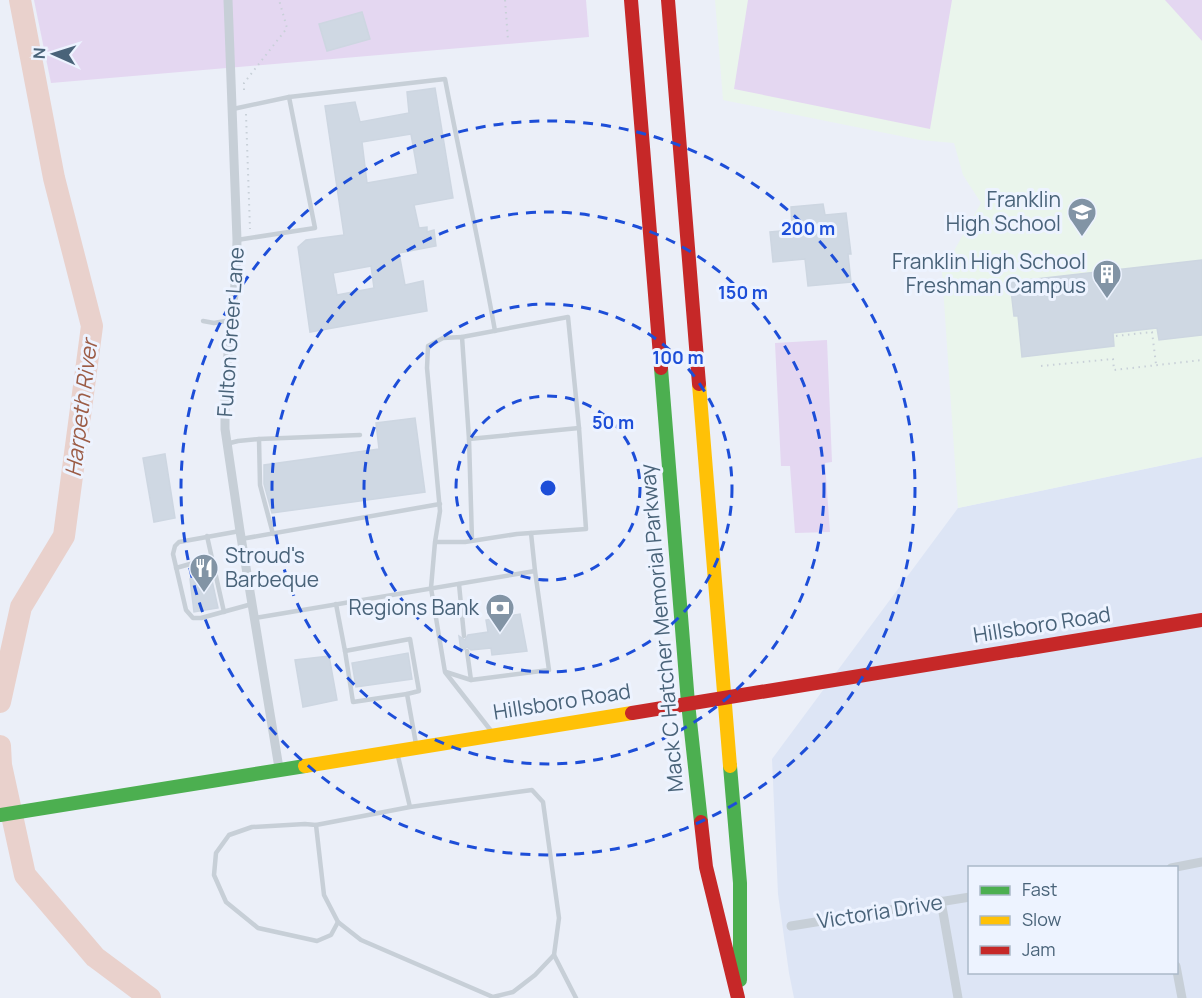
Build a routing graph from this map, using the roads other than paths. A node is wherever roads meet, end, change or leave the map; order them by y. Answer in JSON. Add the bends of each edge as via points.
{"nodes":[{"id":1,"x":228,"y":0,"type":"edge"},
{"id":2,"x":631,"y":0,"type":"edge"},
{"id":3,"x":668,"y":0,"type":"edge"},
{"id":4,"x":289,"y":97,"type":"junction"},
{"id":5,"x":232,"y":109,"type":"junction"},
{"id":6,"x":237,"y":240,"type":"junction"},
{"id":7,"x":231,"y":320,"type":"junction"},
{"id":8,"x":203,"y":321,"type":"dead end"},
{"id":9,"x":495,"y":331,"type":"junction"},
{"id":10,"x":462,"y":337,"type":"junction"},
{"id":11,"x":579,"y":428,"type":"junction"},
{"id":12,"x":360,"y":435,"type":"dead end"},
{"id":13,"x":259,"y":439,"type":"junction"},
{"id":14,"x":469,"y":440,"type":"junction"},
{"id":15,"x":226,"y":444,"type":"junction"},
{"id":16,"x":440,"y":504,"type":"junction"},
{"id":17,"x":531,"y":533,"type":"junction"},
{"id":18,"x":273,"y":534,"type":"junction"},
{"id":19,"x":240,"y":535,"type":"junction"},
{"id":20,"x":207,"y":536,"type":"junction"},
{"id":21,"x":472,"y":540,"type":"junction"},
{"id":22,"x":435,"y":542,"type":"junction"},
{"id":23,"x":211,"y":558,"type":"junction"},
{"id":24,"x":176,"y":568,"type":"junction"},
{"id":25,"x":535,"y":571,"type":"junction"},
{"id":26,"x":459,"y":584,"type":"junction"},
{"id":27,"x":431,"y":588,"type":"junction"},
{"id":28,"x":252,"y":604,"type":"junction"},
{"id":29,"x":336,"y":604,"type":"junction"},
{"id":30,"x":224,"y":612,"type":"junction"},
{"id":31,"x":255,"y":618,"type":"junction"},
{"id":32,"x":1202,"y":620,"type":"edge"},
{"id":33,"x":464,"y":636,"type":"dead end"},
{"id":34,"x":345,"y":651,"type":"junction"},
{"id":35,"x":467,"y":651,"type":"dead end"},
{"id":36,"x":445,"y":672,"type":"junction"},
{"id":37,"x":471,"y":680,"type":"junction"},
{"id":38,"x":407,"y":694,"type":"junction"},
{"id":39,"x":724,"y":697,"type":"junction"},
{"id":40,"x":688,"y":703,"type":"junction"},
{"id":41,"x":494,"y":734,"type":"junction"},
{"id":42,"x":417,"y":746,"type":"junction"},
{"id":43,"x":396,"y":750,"type":"junction"},
{"id":44,"x":279,"y":768,"type":"junction"},
{"id":45,"x":410,"y":807,"type":"junction"},
{"id":46,"x":0,"y":815,"type":"edge"},
{"id":47,"x":316,"y":825,"type":"junction"},
{"id":48,"x":1202,"y":862,"type":"edge"},
{"id":49,"x":1177,"y":866,"type":"edge"},
{"id":50,"x":968,"y":897,"type":"edge"},
{"id":51,"x":941,"y":902,"type":"junction"},
{"id":52,"x":338,"y":922,"type":"junction"},
{"id":53,"x":791,"y":926,"type":"dead end"},
{"id":54,"x":554,"y":955,"type":"junction"},
{"id":55,"x":1178,"y":974,"type":"edge"},
{"id":56,"x":493,"y":998,"type":"edge"},
{"id":57,"x":576,"y":998,"type":"edge"},
{"id":58,"x":739,"y":998,"type":"edge"},
{"id":59,"x":958,"y":998,"type":"edge"},
{"id":60,"x":1182,"y":998,"type":"edge"}],
"edges":[{"from":1,"to":5,"type":"street","name":"Fulton Greer Lane"},
{"from":2,"to":40,"type":"main road","name":"Mack C Hatcher Memorial Parkway"},
{"from":3,"to":39,"type":"main road","name":"Mack C Hatcher Memorial Parkway"},
{"from":4,"to":5,"type":"lane"},
{"from":4,"to":6,"type":"lane","via":[[315,228]]},
{"from":4,"to":9,"type":"lane","via":[[445,79]]},
{"from":5,"to":6,"type":"street","name":"Fulton Greer Lane"},
{"from":6,"to":7,"type":"street","name":"Fulton Greer Lane"},
{"from":7,"to":8,"type":"lane"},
{"from":7,"to":15,"type":"street","name":"Fulton Greer Lane","via":[[224,397]]},
{"from":9,"to":10,"type":"lane"},
{"from":9,"to":11,"type":"lane","via":[[568,317]]},
{"from":10,"to":14,"type":"lane"},
{"from":10,"to":16,"type":"lane","via":[[443,338],[428,346]]},
{"from":11,"to":14,"type":"lane"},
{"from":11,"to":17,"type":"lane","via":[[586,529]]},
{"from":12,"to":13,"type":"lane"},
{"from":13,"to":15,"type":"lane"},
{"from":13,"to":18,"type":"lane","via":[[260,485]]},
{"from":14,"to":21,"type":"lane"},
{"from":15,"to":19,"type":"street","name":"Fulton Greer Lane"},
{"from":16,"to":18,"type":"lane"},
{"from":16,"to":22,"type":"lane"},
{"from":17,"to":21,"type":"lane"},
{"from":17,"to":25,"type":"lane"},
{"from":18,"to":19,"type":"lane"},
{"from":19,"to":20,"type":"lane"},
{"from":19,"to":28,"type":"street","name":"Fulton Greer Lane"},
{"from":20,"to":23,"type":"lane"},
{"from":20,"to":24,"type":"lane","via":[[175,546]]},
{"from":21,"to":22,"type":"lane"},
{"from":22,"to":27,"type":"lane"},
{"from":23,"to":24,"type":"lane"},
{"from":23,"to":30,"type":"lane"},
{"from":24,"to":30,"type":"lane","via":[[186,610],[194,618]]},
{"from":25,"to":26,"type":"lane"},
{"from":25,"to":37,"type":"lane","via":[[549,670]]},
{"from":26,"to":27,"type":"lane"},
{"from":26,"to":33,"type":"lane"},
{"from":27,"to":29,"type":"lane"},
{"from":27,"to":36,"type":"lane"},
{"from":28,"to":30,"type":"lane"},
{"from":28,"to":31,"type":"street","name":"Fulton Greer Lane"},
{"from":29,"to":31,"type":"lane"},
{"from":29,"to":34,"type":"lane"},
{"from":31,"to":44,"type":"street","name":"Fulton Greer Lane"},
{"from":32,"to":39,"type":"main road","name":"Hillsboro Road"},
{"from":34,"to":38,"type":"lane","via":[[353,702]]},
{"from":34,"to":38,"type":"lane","via":[[410,639],[419,692]]},
{"from":35,"to":37,"type":"lane"},
{"from":36,"to":37,"type":"lane"},
{"from":36,"to":41,"type":"lane"},
{"from":38,"to":42,"type":"lane"},
{"from":39,"to":40,"type":"main road","name":"Hillsboro Road"},
{"from":39,"to":58,"type":"main road","name":"Mack C Hatcher Memorial Parkway","via":[[740,883]]},
{"from":40,"to":41,"type":"main road","name":"Hillsboro Road"},
{"from":40,"to":58,"type":"main road","name":"Mack C Hatcher Memorial Parkway","via":[[706,867]]},
{"from":41,"to":42,"type":"main road","name":"Hillsboro Road"},
{"from":42,"to":43,"type":"main road","name":"Hillsboro Road"},
{"from":43,"to":44,"type":"main road","name":"Hillsboro Road"},
{"from":43,"to":45,"type":"lane"},
{"from":44,"to":46,"type":"main road","name":"Hillsboro Road"},
{"from":45,"to":47,"type":"lane"},
{"from":45,"to":54,"type":"lane","via":[[532,790],[543,802],[559,918]]},
{"from":47,"to":52,"type":"lane","via":[[324,895]]},
{"from":47,"to":52,"type":"lane","via":[[252,827],[229,835],[216,854],[214,875],[226,902],[258,928],[316,941],[331,935]]},
{"from":48,"to":49,"type":"street"},
{"from":50,"to":51,"type":"street","name":"Victoria Drive"},
{"from":51,"to":53,"type":"street","name":"Victoria Drive"},
{"from":51,"to":59,"type":"street"},
{"from":52,"to":56,"type":"lane","via":[[361,940]]},
{"from":54,"to":56,"type":"lane","via":[[513,992]]},
{"from":54,"to":57,"type":"lane"},
{"from":55,"to":60,"type":"street"}]}
